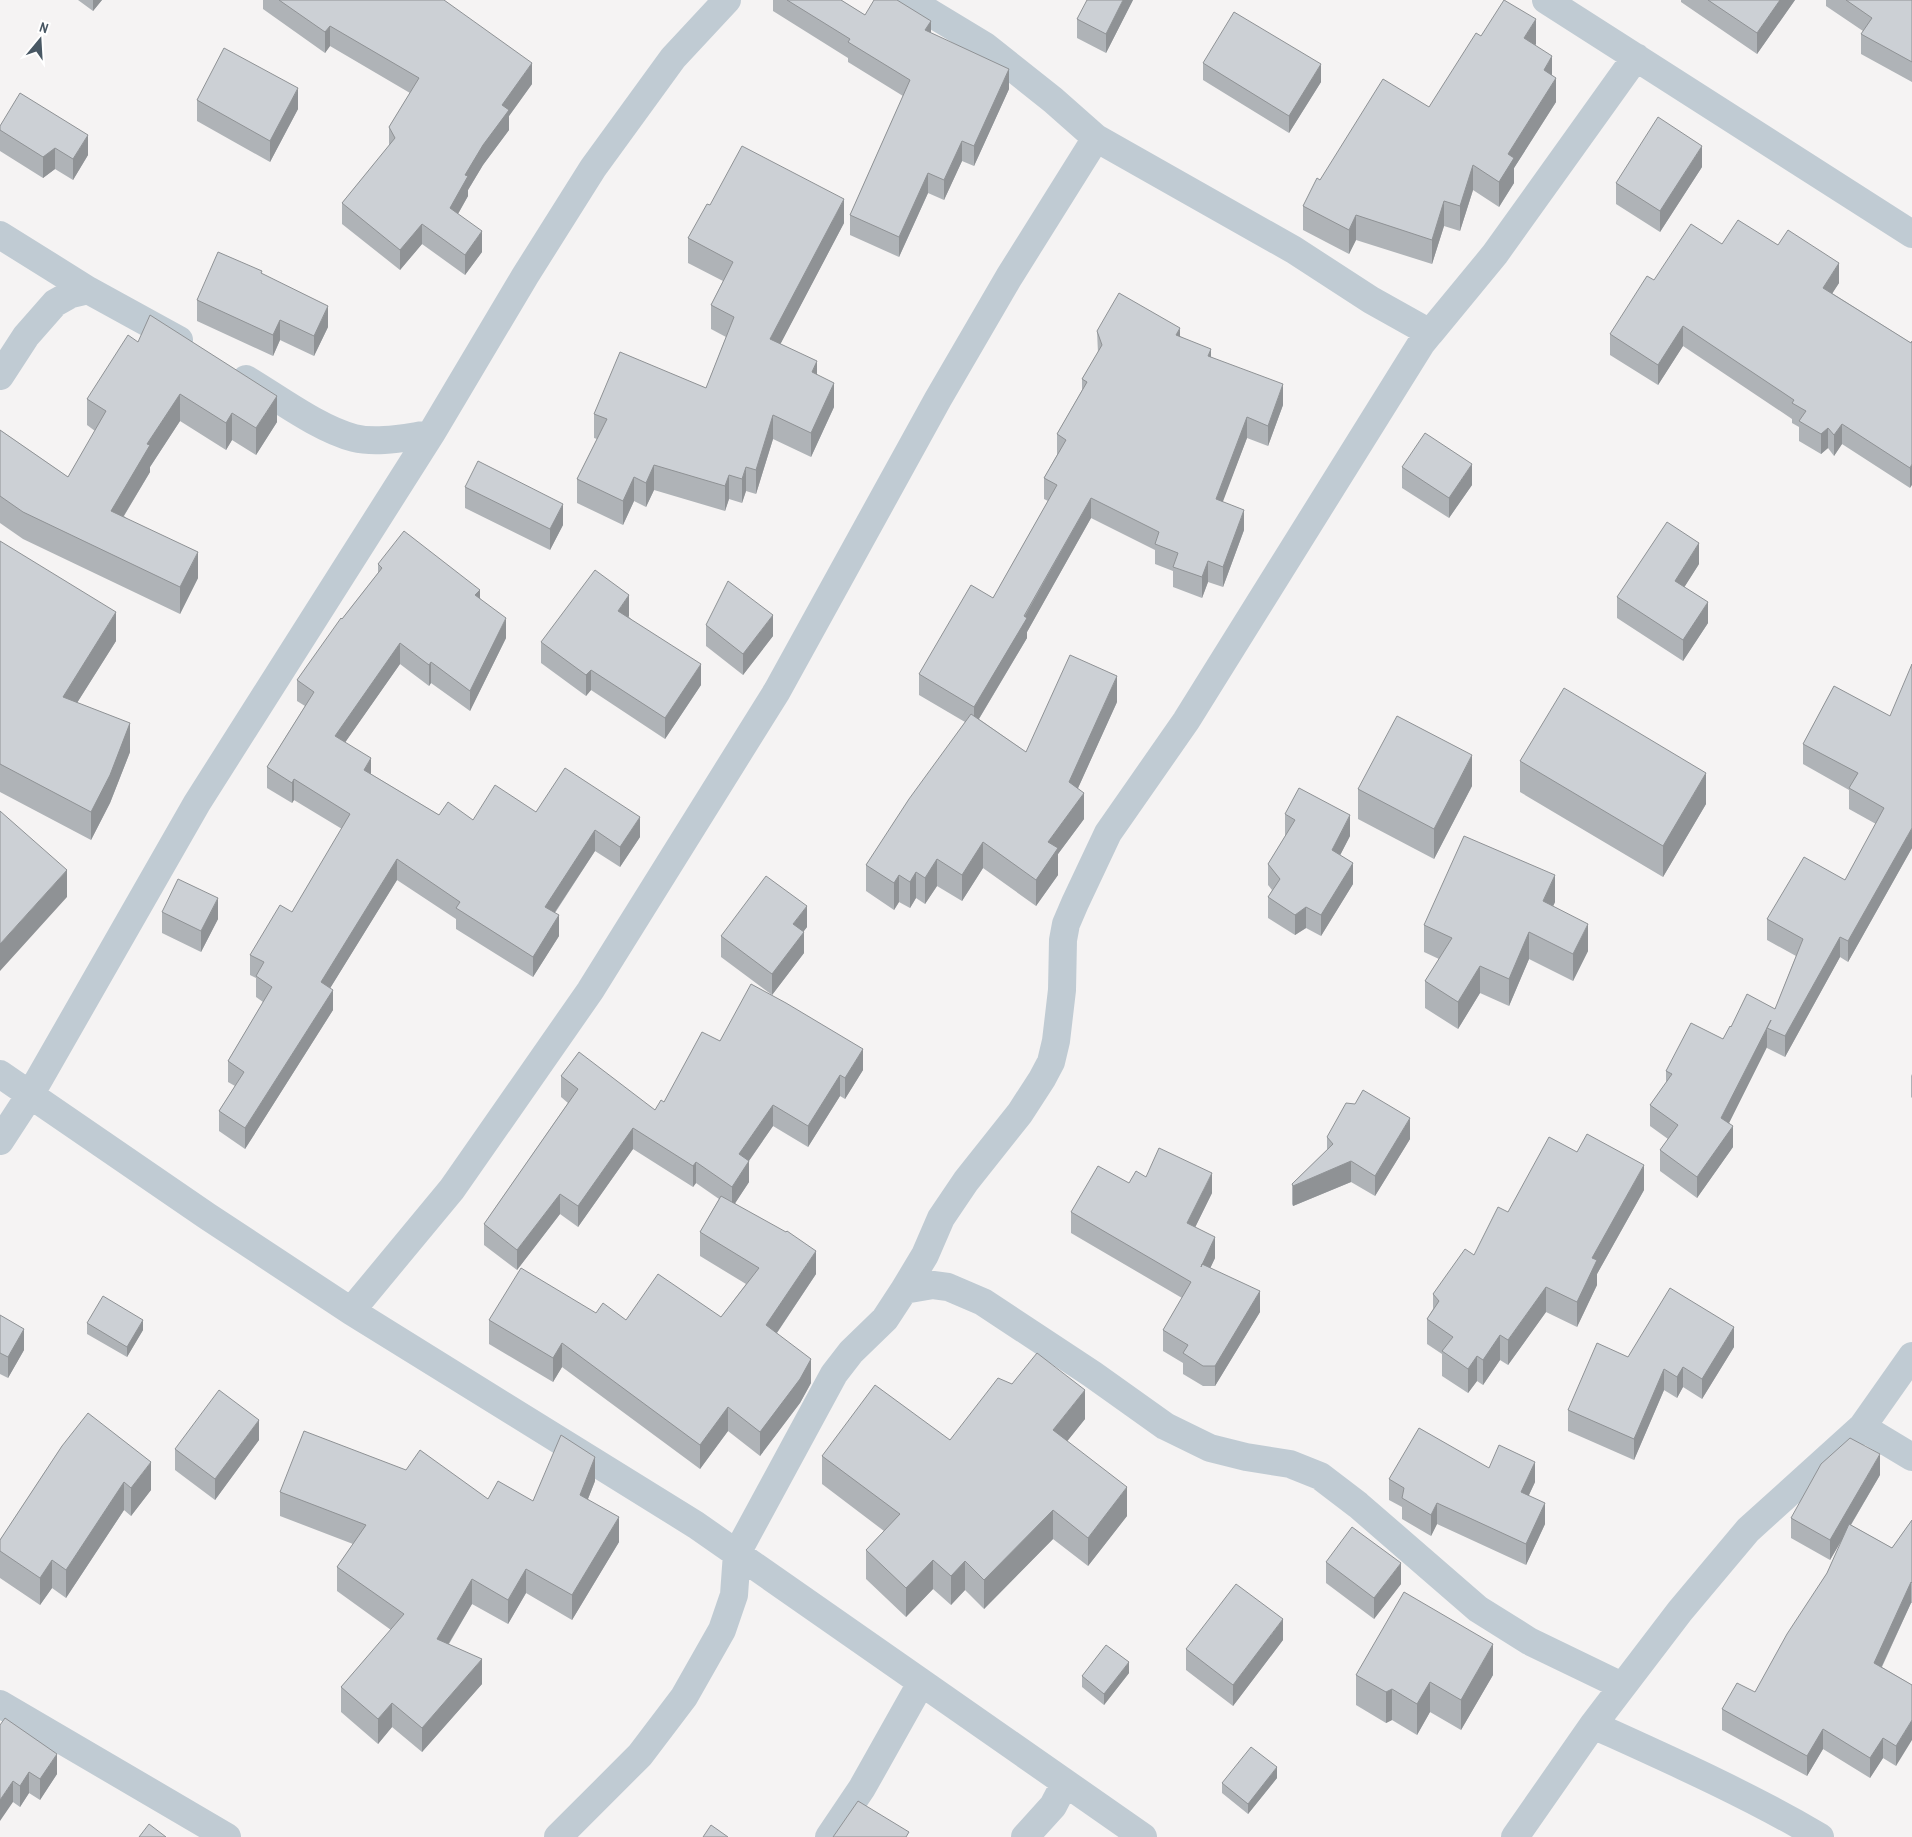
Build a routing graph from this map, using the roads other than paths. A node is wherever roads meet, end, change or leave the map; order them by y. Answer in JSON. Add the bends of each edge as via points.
{"nodes":[{"id":1,"x":727,"y":0,"type":"edge"},
{"id":2,"x":909,"y":0,"type":"edge"},
{"id":3,"x":1546,"y":0,"type":"edge"},
{"id":4,"x":1636,"y":57,"type":"junction"},
{"id":5,"x":1096,"y":138,"type":"junction"},
{"id":6,"x":1912,"y":234,"type":"edge"},
{"id":7,"x":0,"y":235,"type":"edge"},
{"id":8,"x":88,"y":290,"type":"junction"},
{"id":9,"x":1430,"y":333,"type":"junction"},
{"id":10,"x":204,"y":353,"type":"edge"},
{"id":11,"x":228,"y":368,"type":"edge"},
{"id":12,"x":0,"y":376,"type":"edge"},
{"id":13,"x":431,"y":434,"type":"junction"},
{"id":14,"x":0,"y":1074,"type":"edge"},
{"id":15,"x":30,"y":1095,"type":"junction"},
{"id":16,"x":0,"y":1141,"type":"edge"},
{"id":17,"x":904,"y":1290,"type":"junction"},
{"id":18,"x":351,"y":1311,"type":"junction"},
{"id":19,"x":1912,"y":1356,"type":"edge"},
{"id":20,"x":1862,"y":1426,"type":"junction"},
{"id":21,"x":1912,"y":1457,"type":"edge"},
{"id":22,"x":737,"y":1553,"type":"junction"},
{"id":23,"x":921,"y":1683,"type":"junction"},
{"id":24,"x":1622,"y":1686,"type":"junction"},
{"id":25,"x":0,"y":1704,"type":"edge"},
{"id":26,"x":1594,"y":1725,"type":"junction"},
{"id":27,"x":1065,"y":1784,"type":"junction"},
{"id":28,"x":227,"y":1837,"type":"edge"},
{"id":29,"x":558,"y":1837,"type":"edge"},
{"id":30,"x":829,"y":1837,"type":"edge"},
{"id":31,"x":1025,"y":1837,"type":"edge"},
{"id":32,"x":1143,"y":1837,"type":"edge"},
{"id":33,"x":1515,"y":1837,"type":"edge"},
{"id":34,"x":1820,"y":1837,"type":"edge"}],
"edges":[{"from":1,"to":13,"type":"street","via":[[673,58],[593,168]]},
{"from":2,"to":5,"type":"street","via":[[985,46]]},
{"from":3,"to":4,"type":"street"},
{"from":4,"to":6,"type":"street"},
{"from":4,"to":9,"type":"street","via":[[1495,254]]},
{"from":5,"to":9,"type":"street","via":[[1294,250],[1371,300]]},
{"from":5,"to":18,"type":"street","via":[[938,399],[777,691],[590,991],[452,1189]]},
{"from":7,"to":8,"type":"street"},
{"from":8,"to":10,"type":"street"},
{"from":8,"to":12,"type":"street","via":[[71,294],[54,304],[26,336]]},
{"from":9,"to":17,"type":"street","via":[[1186,721],[1108,833],[1066,924],[1062,990],[1051,1062],[1020,1113],[941,1218],[925,1255]]},
{"from":11,"to":13,"type":"street","via":[[325,426],[356,438]]},
{"from":13,"to":15,"type":"street","via":[[197,803]]},
{"from":14,"to":15,"type":"street"},
{"from":15,"to":16,"type":"street"},
{"from":15,"to":18,"type":"street"},
{"from":17,"to":22,"type":"street","via":[[885,1319],[834,1374]]},
{"from":17,"to":24,"type":"street","via":[[933,1285],[948,1287],[982,1302],[1165,1426],[1210,1448],[1290,1464],[1320,1476],[1478,1610],[1529,1641]]},
{"from":18,"to":22,"type":"street"},
{"from":19,"to":20,"type":"street"},
{"from":20,"to":21,"type":"street"},
{"from":20,"to":24,"type":"street","via":[[1748,1530]]},
{"from":22,"to":23,"type":"street"},
{"from":22,"to":29,"type":"street","via":[[734,1595],[722,1630],[684,1697],[640,1755]]},
{"from":23,"to":27,"type":"street"},
{"from":23,"to":30,"type":"street","via":[[862,1788]]},
{"from":24,"to":26,"type":"street"},
{"from":25,"to":28,"type":"street"},
{"from":26,"to":33,"type":"street"},
{"from":26,"to":34,"type":"street","via":[[1704,1775]]},
{"from":27,"to":31,"type":"street","via":[[1053,1806]]},
{"from":27,"to":32,"type":"street"}]}
